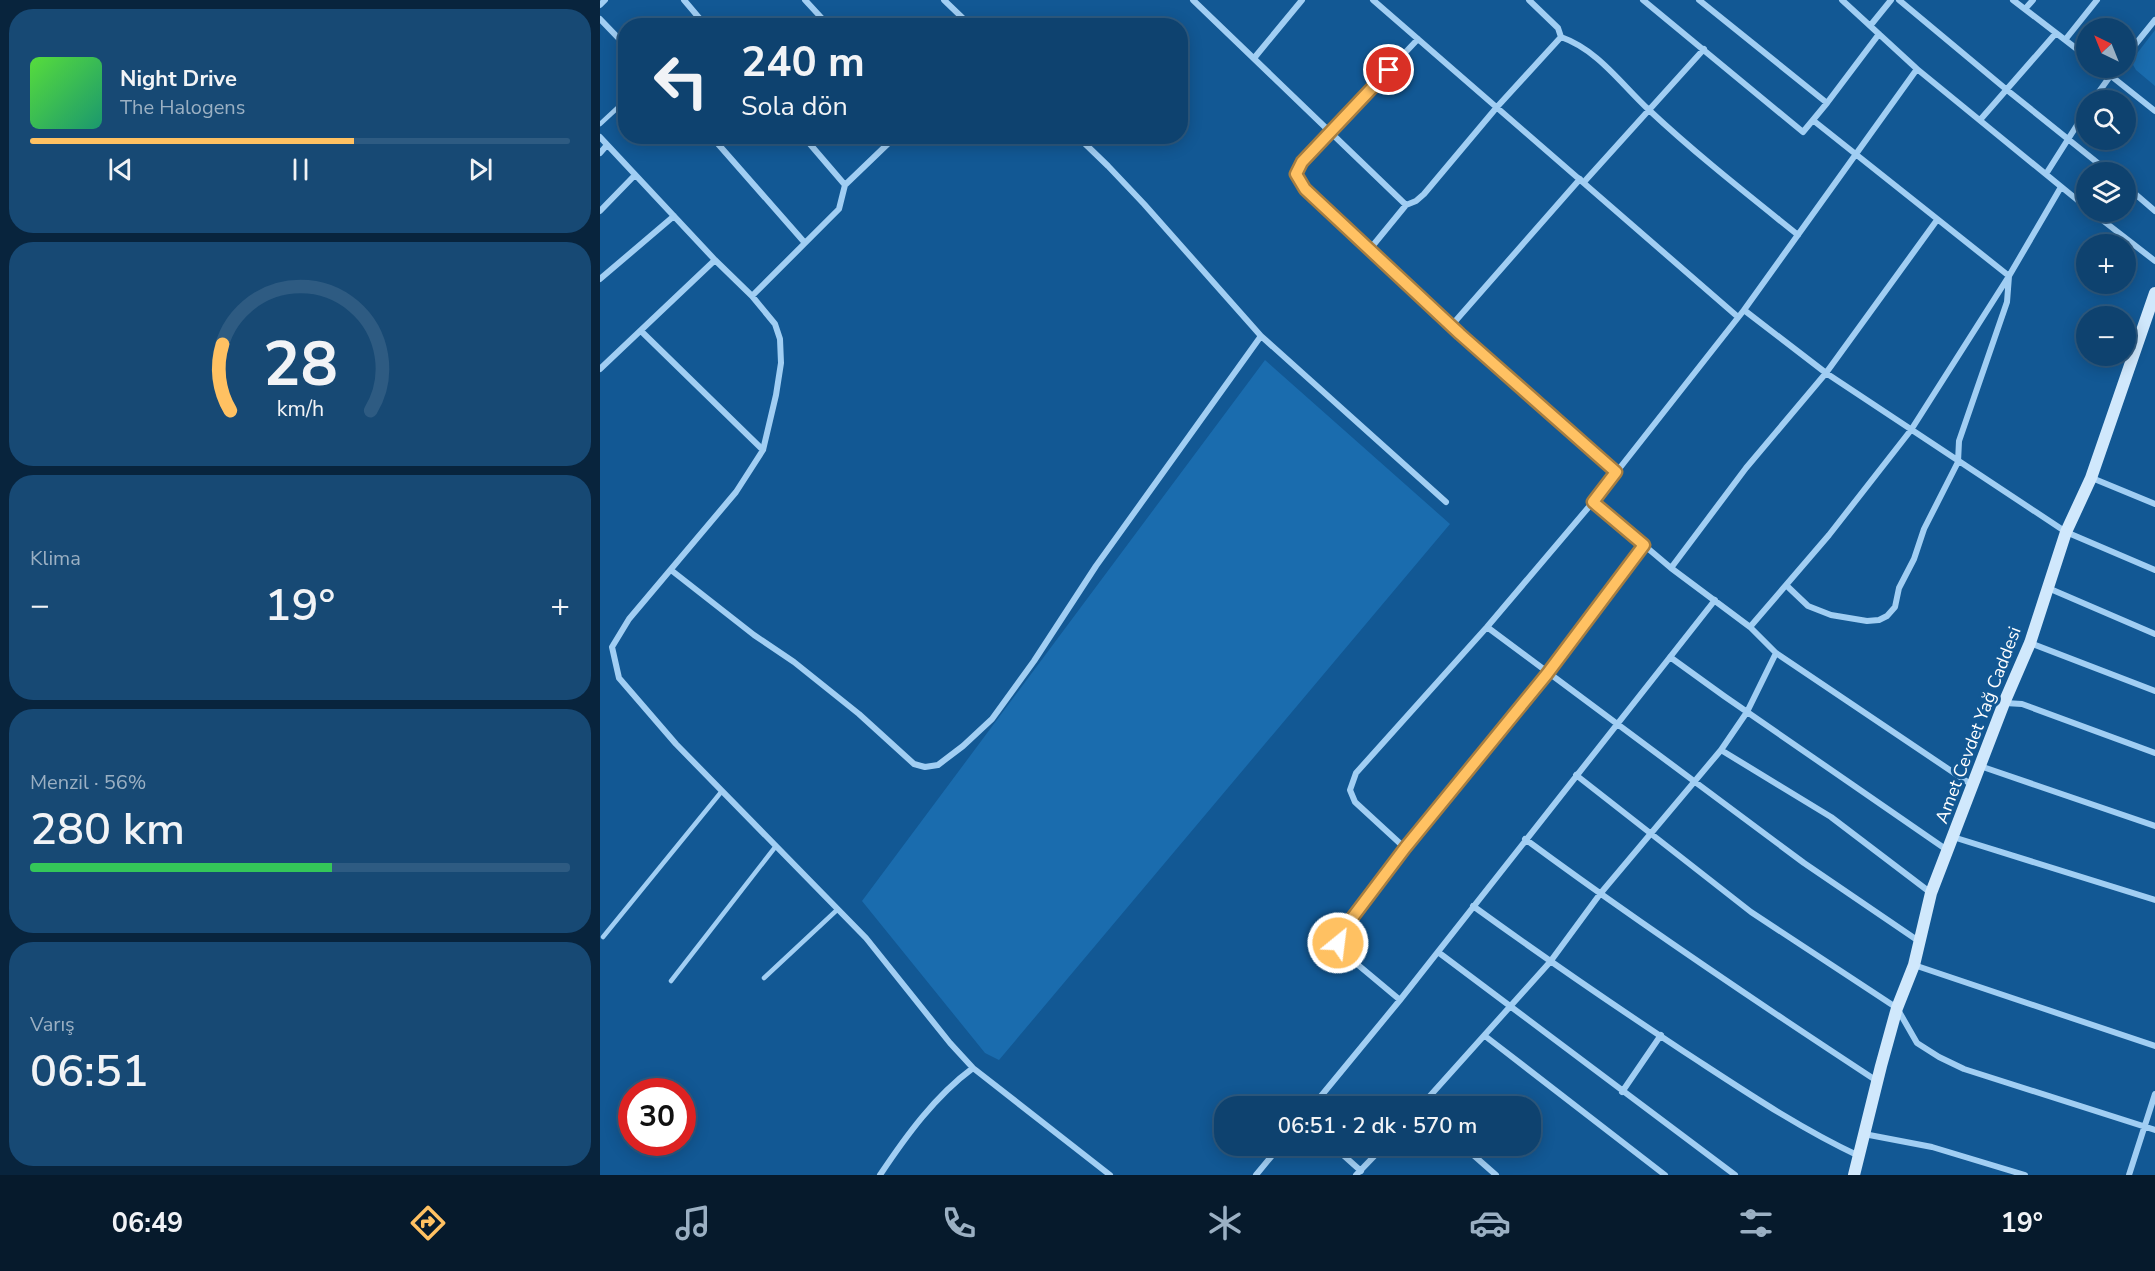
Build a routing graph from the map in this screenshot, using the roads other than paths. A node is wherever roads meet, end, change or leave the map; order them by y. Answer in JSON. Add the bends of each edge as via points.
{"nodes":[{"id":1,"x":605,"y":0,"type":"edge"},
{"id":2,"x":684,"y":0,"type":"edge"},
{"id":3,"x":805,"y":0,"type":"edge"},
{"id":4,"x":944,"y":0,"type":"edge"},
{"id":5,"x":1193,"y":0,"type":"edge"},
{"id":6,"x":1302,"y":0,"type":"edge"},
{"id":7,"x":1373,"y":0,"type":"edge"},
{"id":8,"x":1529,"y":0,"type":"edge"},
{"id":9,"x":1643,"y":0,"type":"edge"},
{"id":10,"x":1699,"y":0,"type":"edge"},
{"id":11,"x":1842,"y":0,"type":"edge"},
{"id":12,"x":1891,"y":0,"type":"edge"},
{"id":13,"x":1899,"y":0,"type":"edge"},
{"id":14,"x":2013,"y":0,"type":"edge"},
{"id":15,"x":2033,"y":0,"type":"edge"},
{"id":16,"x":2097,"y":0,"type":"edge"},
{"id":17,"x":600,"y":5,"type":"edge"},
{"id":18,"x":2025,"y":9,"type":"junction"},
{"id":19,"x":699,"y":18,"type":"edge"},
{"id":20,"x":822,"y":18,"type":"edge"},
{"id":21,"x":963,"y":18,"type":"edge"},
{"id":22,"x":600,"y":19,"type":"edge"},
{"id":23,"x":2155,"y":20,"type":"edge"},
{"id":24,"x":1870,"y":26,"type":"junction"},
{"id":25,"x":2056,"y":33,"type":"junction"},
{"id":26,"x":1879,"y":34,"type":"junction"},
{"id":27,"x":1561,"y":37,"type":"junction"},
{"id":28,"x":618,"y":38,"type":"edge"},
{"id":29,"x":1418,"y":39,"type":"junction"},
{"id":30,"x":2065,"y":40,"type":"junction"},
{"id":31,"x":2136,"y":44,"type":"edge"},
{"id":32,"x":2076,"y":48,"type":"edge"},
{"id":33,"x":1704,"y":49,"type":"junction"},
{"id":34,"x":1255,"y":57,"type":"junction"},
{"id":35,"x":1917,"y":69,"type":"junction"},
{"id":36,"x":2115,"y":78,"type":"edge"},
{"id":37,"x":2007,"y":90,"type":"junction"},
{"id":38,"x":1827,"y":104,"type":"junction"},
{"id":39,"x":618,"y":107,"type":"edge"},
{"id":40,"x":1497,"y":107,"type":"junction"},
{"id":41,"x":1649,"y":110,"type":"junction"},
{"id":42,"x":2155,"y":111,"type":"edge"},
{"id":43,"x":1980,"y":120,"type":"junction"},
{"id":44,"x":1814,"y":121,"type":"junction"},
{"id":45,"x":600,"y":124,"type":"edge"},
{"id":46,"x":2076,"y":127,"type":"edge"},
{"id":47,"x":1331,"y":131,"type":"junction"},
{"id":48,"x":600,"y":137,"type":"edge"},
{"id":49,"x":2069,"y":139,"type":"junction"},
{"id":50,"x":718,"y":144,"type":"edge"},
{"id":51,"x":810,"y":144,"type":"edge"},
{"id":52,"x":888,"y":144,"type":"edge"},
{"id":53,"x":1086,"y":144,"type":"edge"},
{"id":54,"x":607,"y":145,"type":"junction"},
{"id":55,"x":600,"y":153,"type":"edge"},
{"id":56,"x":1855,"y":154,"type":"junction"},
{"id":57,"x":2097,"y":162,"type":"edge"},
{"id":58,"x":2046,"y":174,"type":"junction"},
{"id":59,"x":635,"y":175,"type":"junction"},
{"id":60,"x":1582,"y":181,"type":"junction"},
{"id":61,"x":845,"y":185,"type":"junction"},
{"id":62,"x":2061,"y":186,"type":"junction"},
{"id":63,"x":2136,"y":195,"type":"edge"},
{"id":64,"x":2076,"y":199,"type":"edge"},
{"id":65,"x":1406,"y":205,"type":"junction"},
{"id":66,"x":2155,"y":211,"type":"edge"},
{"id":67,"x":600,"y":212,"type":"edge"},
{"id":68,"x":674,"y":216,"type":"junction"},
{"id":69,"x":1937,"y":219,"type":"junction"},
{"id":70,"x":2105,"y":222,"type":"edge"},
{"id":71,"x":1798,"y":235,"type":"junction"},
{"id":72,"x":805,"y":243,"type":"junction"},
{"id":73,"x":1370,"y":249,"type":"junction"},
{"id":74,"x":715,"y":260,"type":"junction"},
{"id":75,"x":2155,"y":261,"type":"edge"},
{"id":76,"x":2008,"y":276,"type":"junction"},
{"id":77,"x":600,"y":279,"type":"edge"},
{"id":78,"x":2155,"y":293,"type":"edge"},
{"id":79,"x":752,"y":296,"type":"junction"},
{"id":80,"x":1744,"y":310,"type":"junction"},
{"id":81,"x":1738,"y":317,"type":"junction"},
{"id":82,"x":1452,"y":326,"type":"junction"},
{"id":83,"x":641,"y":331,"type":"junction"},
{"id":84,"x":1261,"y":336,"type":"junction"},
{"id":85,"x":600,"y":369,"type":"edge"},
{"id":86,"x":1826,"y":373,"type":"junction"},
{"id":87,"x":1911,"y":430,"type":"junction"},
{"id":88,"x":763,"y":450,"type":"junction"},
{"id":89,"x":1958,"y":462,"type":"junction"},
{"id":90,"x":1616,"y":472,"type":"junction"},
{"id":91,"x":2091,"y":478,"type":"junction"},
{"id":92,"x":1446,"y":502,"type":"dead end"},
{"id":93,"x":1593,"y":502,"type":"junction"},
{"id":94,"x":2155,"y":504,"type":"edge"},
{"id":95,"x":2066,"y":532,"type":"junction"},
{"id":96,"x":1644,"y":545,"type":"junction"},
{"id":97,"x":1671,"y":568,"type":"junction"},
{"id":98,"x":670,"y":570,"type":"junction"},
{"id":99,"x":2155,"y":570,"type":"edge"},
{"id":100,"x":1786,"y":585,"type":"junction"},
{"id":101,"x":2048,"y":588,"type":"junction"},
{"id":102,"x":1715,"y":600,"type":"junction"},
{"id":103,"x":1487,"y":627,"type":"junction"},
{"id":104,"x":1750,"y":627,"type":"junction"},
{"id":105,"x":2155,"y":634,"type":"edge"},
{"id":106,"x":2030,"y":643,"type":"junction"},
{"id":107,"x":1776,"y":653,"type":"junction"},
{"id":108,"x":1670,"y":657,"type":"junction"},
{"id":109,"x":1547,"y":674,"type":"junction"},
{"id":110,"x":2155,"y":691,"type":"edge"},
{"id":111,"x":2004,"y":703,"type":"junction"},
{"id":112,"x":1747,"y":711,"type":"junction"},
{"id":113,"x":1618,"y":723,"type":"junction"},
{"id":114,"x":1721,"y":750,"type":"junction"},
{"id":115,"x":2155,"y":753,"type":"edge"},
{"id":116,"x":1979,"y":766,"type":"junction"},
{"id":117,"x":1576,"y":775,"type":"junction"},
{"id":118,"x":1695,"y":781,"type":"junction"},
{"id":119,"x":1972,"y":785,"type":"junction"},
{"id":120,"x":722,"y":791,"type":"junction"},
{"id":121,"x":2155,"y":826,"type":"edge"},
{"id":122,"x":1652,"y":832,"type":"junction"},
{"id":123,"x":1953,"y":837,"type":"junction"},
{"id":124,"x":1526,"y":839,"type":"junction"},
{"id":125,"x":776,"y":846,"type":"junction"},
{"id":126,"x":1405,"y":848,"type":"junction"},
{"id":127,"x":1947,"y":850,"type":"junction"},
{"id":128,"x":1931,"y":893,"type":"junction"},
{"id":129,"x":1600,"y":894,"type":"junction"},
{"id":130,"x":2155,"y":900,"type":"edge"},
{"id":131,"x":1473,"y":906,"type":"junction"},
{"id":132,"x":838,"y":909,"type":"junction"},
{"id":133,"x":603,"y":937,"type":"dead end"},
{"id":134,"x":1920,"y":942,"type":"junction"},
{"id":135,"x":1438,"y":952,"type":"junction"},
{"id":136,"x":1550,"y":962,"type":"junction"},
{"id":137,"x":1914,"y":965,"type":"junction"},
{"id":138,"x":764,"y":978,"type":"dead end"},
{"id":139,"x":671,"y":981,"type":"dead end"},
{"id":140,"x":1400,"y":1000,"type":"junction"},
{"id":141,"x":1511,"y":1006,"type":"junction"},
{"id":142,"x":1897,"y":1008,"type":"junction"},
{"id":143,"x":1660,"y":1035,"type":"junction"},
{"id":144,"x":1485,"y":1036,"type":"junction"},
{"id":145,"x":2155,"y":1046,"type":"edge"},
{"id":146,"x":973,"y":1068,"type":"junction"},
{"id":147,"x":1878,"y":1081,"type":"junction"},
{"id":148,"x":1622,"y":1092,"type":"junction"},
{"id":149,"x":2155,"y":1095,"type":"edge"},
{"id":150,"x":1321,"y":1096,"type":"edge"},
{"id":151,"x":1430,"y":1096,"type":"edge"},
{"id":152,"x":2144,"y":1127,"type":"junction"},
{"id":153,"x":2155,"y":1130,"type":"edge"},
{"id":154,"x":1864,"y":1134,"type":"junction"},
{"id":155,"x":1272,"y":1156,"type":"edge"},
{"id":156,"x":1342,"y":1156,"type":"edge"},
{"id":157,"x":1374,"y":1156,"type":"edge"},
{"id":158,"x":1474,"y":1156,"type":"edge"},
{"id":159,"x":1859,"y":1156,"type":"junction"},
{"id":160,"x":1358,"y":1173,"type":"edge"},
{"id":161,"x":880,"y":1175,"type":"edge"},
{"id":162,"x":1110,"y":1175,"type":"edge"},
{"id":163,"x":1256,"y":1175,"type":"edge"},
{"id":164,"x":1496,"y":1175,"type":"edge"},
{"id":165,"x":1665,"y":1175,"type":"edge"},
{"id":166,"x":1735,"y":1175,"type":"edge"},
{"id":167,"x":1854,"y":1175,"type":"edge"},
{"id":168,"x":2025,"y":1175,"type":"edge"},
{"id":169,"x":2129,"y":1175,"type":"edge"}],
"edges":[{"from":1,"to":17,"type":"street"},
{"from":2,"to":19,"type":"street"},
{"from":3,"to":20,"type":"street"},
{"from":4,"to":21,"type":"street"},
{"from":5,"to":34,"type":"street"},
{"from":6,"to":34,"type":"street"},
{"from":7,"to":29,"type":"street"},
{"from":8,"to":27,"type":"street","via":[[1558,28]]},
{"from":9,"to":33,"type":"street"},
{"from":10,"to":38,"type":"street"},
{"from":11,"to":24,"type":"street"},
{"from":12,"to":24,"type":"street"},
{"from":13,"to":37,"type":"street"},
{"from":14,"to":18,"type":"street"},
{"from":15,"to":18,"type":"street"},
{"from":16,"to":30,"type":"street"},
{"from":18,"to":25,"type":"street"},
{"from":22,"to":28,"type":"street"},
{"from":23,"to":31,"type":"street"},
{"from":24,"to":26,"type":"street"},
{"from":25,"to":30,"type":"street"},
{"from":25,"to":37,"type":"street"},
{"from":26,"to":35,"type":"street"},
{"from":26,"to":38,"type":"street"},
{"from":27,"to":40,"type":"street"},
{"from":27,"to":41,"type":"street","via":[[1594,55]]},
{"from":29,"to":40,"type":"street"},
{"from":29,"to":47,"type":"street"},
{"from":30,"to":32,"type":"street"},
{"from":33,"to":41,"type":"street"},
{"from":33,"to":44,"type":"street","via":[[1803,132]]},
{"from":34,"to":47,"type":"street"},
{"from":35,"to":43,"type":"street"},
{"from":35,"to":56,"type":"street"},
{"from":36,"to":42,"type":"street"},
{"from":37,"to":43,"type":"street"},
{"from":37,"to":49,"type":"street"},
{"from":38,"to":44,"type":"street"},
{"from":39,"to":45,"type":"lane"},
{"from":40,"to":60,"type":"street"},
{"from":40,"to":65,"type":"street","via":[[1424,194]]},
{"from":41,"to":60,"type":"street"},
{"from":41,"to":71,"type":"street"},
{"from":43,"to":58,"type":"street"},
{"from":44,"to":56,"type":"street"},
{"from":46,"to":49,"type":"street"},
{"from":47,"to":65,"type":"street"},
{"from":47,"to":73,"type":"street","via":[[1296,174],[1305,189]]},
{"from":48,"to":54,"type":"street"},
{"from":49,"to":57,"type":"street"},
{"from":49,"to":58,"type":"street"},
{"from":50,"to":72,"type":"street"},
{"from":51,"to":61,"type":"street"},
{"from":52,"to":61,"type":"street"},
{"from":53,"to":84,"type":"street"},
{"from":54,"to":55,"type":"street"},
{"from":54,"to":59,"type":"street"},
{"from":56,"to":69,"type":"street"},
{"from":56,"to":71,"type":"street"},
{"from":58,"to":62,"type":"street"},
{"from":59,"to":67,"type":"street"},
{"from":59,"to":68,"type":"street"},
{"from":60,"to":81,"type":"street"},
{"from":60,"to":82,"type":"street"},
{"from":61,"to":72,"type":"street","via":[[839,209]]},
{"from":62,"to":64,"type":"street"},
{"from":62,"to":76,"type":"street"},
{"from":63,"to":66,"type":"street"},
{"from":65,"to":73,"type":"street"},
{"from":68,"to":74,"type":"street"},
{"from":68,"to":77,"type":"street"},
{"from":69,"to":76,"type":"street"},
{"from":69,"to":86,"type":"street"},
{"from":70,"to":75,"type":"street"},
{"from":71,"to":80,"type":"street"},
{"from":72,"to":79,"type":"street"},
{"from":73,"to":82,"type":"street"},
{"from":74,"to":79,"type":"street"},
{"from":74,"to":83,"type":"street"},
{"from":76,"to":87,"type":"street"},
{"from":76,"to":89,"type":"street","via":[[2007,302],[1959,441]]},
{"from":78,"to":91,"type":"street","name":"Amet Cevdet Yağ Caddesi"},
{"from":79,"to":88,"type":"street","via":[[775,324],[780,339],[778,384]]},
{"from":80,"to":81,"type":"street"},
{"from":80,"to":86,"type":"street"},
{"from":81,"to":90,"type":"street"},
{"from":82,"to":90,"type":"street"},
{"from":83,"to":85,"type":"street"},
{"from":83,"to":88,"type":"street"},
{"from":84,"to":92,"type":"street"},
{"from":84,"to":98,"type":"street","via":[[992,719],[938,765],[914,764],[794,662]]},
{"from":86,"to":87,"type":"street"},
{"from":86,"to":97,"type":"street","via":[[1746,468]]},
{"from":87,"to":89,"type":"street"},
{"from":87,"to":100,"type":"street"},
{"from":88,"to":98,"type":"street","via":[[736,492]]},
{"from":89,"to":95,"type":"street"},
{"from":89,"to":100,"type":"street","via":[[1924,529],[1895,607],[1887,616],[1867,621],[1831,615],[1808,606]]},
{"from":90,"to":93,"type":"street"},
{"from":91,"to":94,"type":"street"},
{"from":91,"to":95,"type":"street","name":"Amet Cevdet Yağ Caddesi"},
{"from":93,"to":96,"type":"street"},
{"from":93,"to":103,"type":"street"},
{"from":95,"to":99,"type":"street"},
{"from":95,"to":101,"type":"street","name":"Amet Cevdet Yağ Caddesi"},
{"from":96,"to":97,"type":"street"},
{"from":96,"to":109,"type":"street"},
{"from":97,"to":102,"type":"street"},
{"from":98,"to":120,"type":"street","via":[[629,619],[612,647],[619,678]]},
{"from":100,"to":104,"type":"street"},
{"from":101,"to":105,"type":"street"},
{"from":101,"to":106,"type":"street","name":"Amet Cevdet Yağ Caddesi"},
{"from":102,"to":104,"type":"street"},
{"from":102,"to":108,"type":"street"},
{"from":103,"to":109,"type":"street"},
{"from":103,"to":126,"type":"street","via":[[1353,778],[1350,790],[1354,802]]},
{"from":104,"to":107,"type":"street"},
{"from":106,"to":110,"type":"street"},
{"from":106,"to":111,"type":"street","name":"Amet Cevdet Yağ Caddesi"},
{"from":107,"to":112,"type":"street"},
{"from":107,"to":119,"type":"street"},
{"from":108,"to":112,"type":"street"},
{"from":108,"to":113,"type":"street"},
{"from":109,"to":113,"type":"street"},
{"from":109,"to":126,"type":"street"},
{"from":111,"to":115,"type":"street","via":[[2022,704]]},
{"from":111,"to":116,"type":"street","name":"Amet Cevdet Yağ Caddesi"},
{"from":112,"to":114,"type":"street"},
{"from":112,"to":127,"type":"street"},
{"from":113,"to":117,"type":"street"},
{"from":113,"to":118,"type":"street"},
{"from":114,"to":118,"type":"street"},
{"from":114,"to":128,"type":"street","via":[[1831,817]]},
{"from":116,"to":119,"type":"street","name":"Amet Cevdet Yağ Caddesi"},
{"from":116,"to":121,"type":"street"},
{"from":117,"to":122,"type":"street"},
{"from":117,"to":124,"type":"street"},
{"from":118,"to":122,"type":"street"},
{"from":118,"to":134,"type":"street","via":[[1804,863]]},
{"from":119,"to":123,"type":"street","name":"Amet Cevdet Yağ Caddesi"},
{"from":120,"to":125,"type":"street"},
{"from":120,"to":133,"type":"lane"},
{"from":122,"to":129,"type":"street"},
{"from":122,"to":142,"type":"street","via":[[1751,912]]},
{"from":123,"to":127,"type":"street","name":"Amet Cevdet Yağ Caddesi"},
{"from":123,"to":130,"type":"street"},
{"from":124,"to":129,"type":"street"},
{"from":124,"to":131,"type":"street"},
{"from":125,"to":132,"type":"street"},
{"from":125,"to":139,"type":"lane"},
{"from":126,"to":140,"type":"street","via":[[1340,934],[1338,943],[1345,954]]},
{"from":127,"to":128,"type":"street","name":"Amet Cevdet Yağ Caddesi"},
{"from":128,"to":134,"type":"street","name":"Amet Cevdet Yağ Caddesi"},
{"from":129,"to":136,"type":"street"},
{"from":129,"to":147,"type":"street"},
{"from":131,"to":135,"type":"street"},
{"from":131,"to":136,"type":"street"},
{"from":132,"to":138,"type":"lane"},
{"from":132,"to":146,"type":"street"},
{"from":134,"to":137,"type":"street","name":"Amet Cevdet Yağ Caddesi"},
{"from":135,"to":140,"type":"street"},
{"from":135,"to":141,"type":"street"},
{"from":136,"to":141,"type":"street"},
{"from":136,"to":143,"type":"street"},
{"from":137,"to":142,"type":"street","name":"Amet Cevdet Yağ Caddesi"},
{"from":137,"to":145,"type":"street"},
{"from":140,"to":150,"type":"street"},
{"from":141,"to":144,"type":"street"},
{"from":141,"to":148,"type":"street"},
{"from":142,"to":147,"type":"street","name":"Amet Cevdet Yağ Caddesi"},
{"from":142,"to":152,"type":"street","via":[[1917,1043],[1939,1058]]},
{"from":143,"to":148,"type":"street"},
{"from":143,"to":159,"type":"street","via":[[1764,1104]]},
{"from":144,"to":151,"type":"street"},
{"from":144,"to":165,"type":"street"},
{"from":146,"to":161,"type":"street","via":[[953,1083],[911,1131]]},
{"from":146,"to":162,"type":"street"},
{"from":147,"to":154,"type":"street","name":"Amet Cevdet Yağ Caddesi"},
{"from":148,"to":166,"type":"street"},
{"from":149,"to":152,"type":"street"},
{"from":152,"to":153,"type":"street"},
{"from":152,"to":169,"type":"street"},
{"from":154,"to":159,"type":"street","name":"Amet Cevdet Yağ Caddesi"},
{"from":154,"to":168,"type":"street","via":[[1932,1147]]},
{"from":155,"to":163,"type":"street"},
{"from":156,"to":160,"type":"street"},
{"from":157,"to":160,"type":"street"},
{"from":158,"to":164,"type":"street"},
{"from":159,"to":167,"type":"street","name":"Amet Cevdet Yağ Caddesi"}]}
